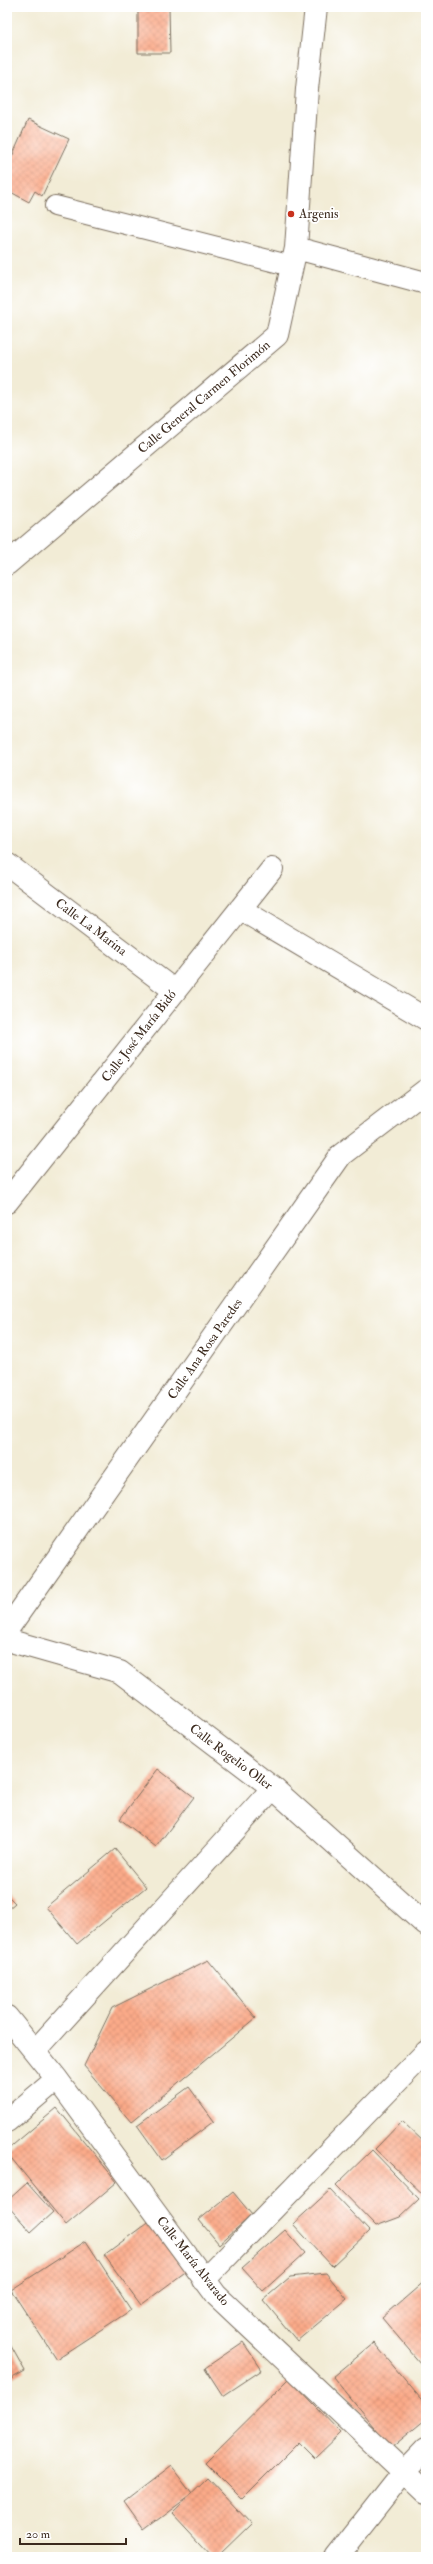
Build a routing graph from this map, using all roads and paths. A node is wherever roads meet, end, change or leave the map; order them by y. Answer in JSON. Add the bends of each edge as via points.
{"nodes":[{"id":1,"x":316,"y":7,"type":"edge"},
{"id":2,"x":56,"y":206,"type":"dead end"},
{"id":3,"x":294,"y":257,"type":"junction"},
{"id":4,"x":426,"y":283,"type":"edge"},
{"id":5,"x":7,"y":564,"type":"edge"},
{"id":6,"x":9,"y":868,"type":"edge"},
{"id":7,"x":272,"y":869,"type":"dead end"},
{"id":8,"x":240,"y":909,"type":"junction"},
{"id":9,"x":175,"y":991,"type":"junction"},
{"id":10,"x":426,"y":1019,"type":"edge"},
{"id":11,"x":426,"y":1090,"type":"edge"},
{"id":12,"x":7,"y":1202,"type":"edge"},
{"id":13,"x":7,"y":1630,"type":"edge"},
{"id":14,"x":7,"y":1640,"type":"edge"},
{"id":15,"x":273,"y":1788,"type":"junction"},
{"id":16,"x":426,"y":1924,"type":"edge"},
{"id":17,"x":7,"y":2017,"type":"edge"},
{"id":18,"x":35,"y":2051,"type":"junction"},
{"id":19,"x":426,"y":2052,"type":"edge"},
{"id":20,"x":57,"y":2078,"type":"junction"},
{"id":21,"x":7,"y":2121,"type":"edge"},
{"id":22,"x":204,"y":2280,"type":"junction"},
{"id":23,"x":426,"y":2449,"type":"edge"},
{"id":24,"x":404,"y":2472,"type":"junction"},
{"id":25,"x":426,"y":2493,"type":"edge"},
{"id":26,"x":336,"y":2557,"type":"edge"}],
"edges":[{"from":1,"to":3,"type":"street","name":"Calle General Carmen Florimón"},
{"from":2,"to":3,"type":"lane"},
{"from":3,"to":4,"type":"street"},
{"from":3,"to":5,"type":"street","name":"Calle General Carmen Florimón","via":[[277,335]]},
{"from":6,"to":9,"type":"street","name":"Calle La Marina"},
{"from":7,"to":8,"type":"street","name":"Calle José María Bidó"},
{"from":8,"to":9,"type":"street","name":"Calle José María Bidó"},
{"from":8,"to":10,"type":"street"},
{"from":9,"to":12,"type":"street","name":"Calle José María Bidó"},
{"from":11,"to":13,"type":"street","name":"Calle Ana Rosa Paredes","via":[[341,1155]]},
{"from":14,"to":15,"type":"street","name":"Calle Rogelio Oller","via":[[120,1672]]},
{"from":15,"to":16,"type":"street","name":"Calle Rogelio Oller"},
{"from":15,"to":18,"type":"street"},
{"from":17,"to":18,"type":"street","name":"Calle María Alvarado"},
{"from":18,"to":20,"type":"street","name":"Calle María Alvarado"},
{"from":19,"to":22,"type":"street"},
{"from":20,"to":21,"type":"street"},
{"from":20,"to":22,"type":"street","name":"Calle María Alvarado"},
{"from":22,"to":24,"type":"street","name":"Calle María Alvarado","via":[[216,2296]]},
{"from":23,"to":24,"type":"street"},
{"from":24,"to":25,"type":"street","name":"Calle María Alvarado"},
{"from":24,"to":26,"type":"street"}]}
